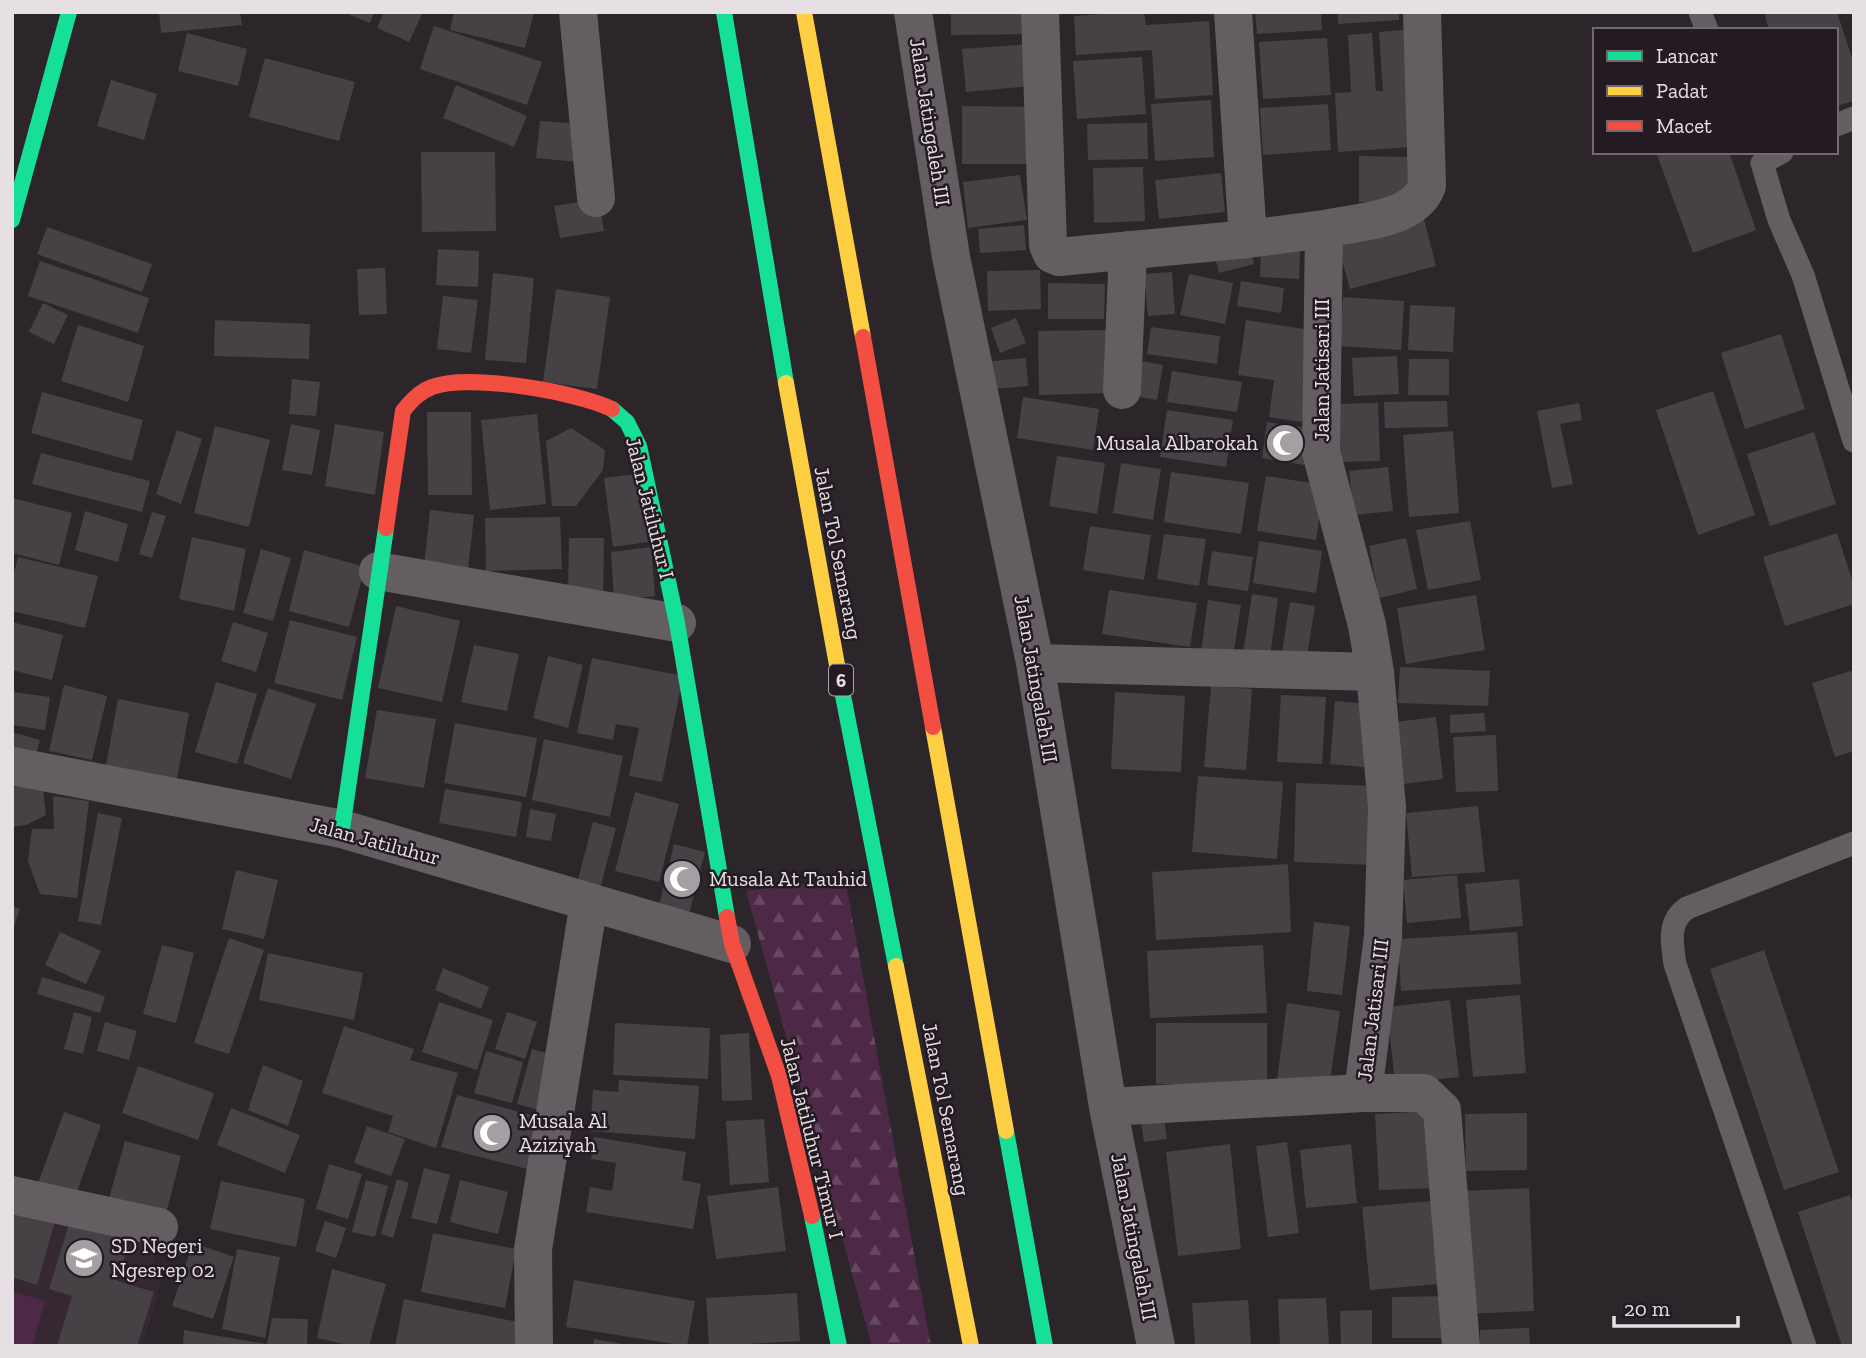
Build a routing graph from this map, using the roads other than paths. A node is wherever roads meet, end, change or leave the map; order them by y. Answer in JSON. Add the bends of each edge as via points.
{"nodes":[{"id":1,"x":69,"y":12,"type":"edge"},
{"id":2,"x":578,"y":12,"type":"edge"},
{"id":3,"x":724,"y":12,"type":"edge"},
{"id":4,"x":804,"y":12,"type":"edge"},
{"id":5,"x":913,"y":12,"type":"edge"},
{"id":6,"x":1040,"y":12,"type":"edge"},
{"id":7,"x":1233,"y":12,"type":"edge"},
{"id":8,"x":1422,"y":12,"type":"edge"},
{"id":9,"x":1760,"y":158,"type":"edge"},
{"id":10,"x":596,"y":198,"type":"dead end"},
{"id":11,"x":14,"y":210,"type":"edge"},
{"id":12,"x":1324,"y":229,"type":"junction"},
{"id":13,"x":1248,"y":239,"type":"junction"},
{"id":14,"x":1128,"y":250,"type":"junction"},
{"id":15,"x":1122,"y":390,"type":"dead end"},
{"id":16,"x":1854,"y":441,"type":"edge"},
{"id":17,"x":378,"y":571,"type":"junction"},
{"id":18,"x":677,"y":622,"type":"junction"},
{"id":19,"x":1035,"y":663,"type":"junction"},
{"id":20,"x":1375,"y":672,"type":"junction"},
{"id":21,"x":12,"y":766,"type":"edge"},
{"id":22,"x":342,"y":829,"type":"junction"},
{"id":23,"x":1854,"y":843,"type":"edge"},
{"id":24,"x":589,"y":902,"type":"junction"},
{"id":25,"x":732,"y":944,"type":"junction"},
{"id":26,"x":1363,"y":1093,"type":"junction"},
{"id":27,"x":1108,"y":1107,"type":"junction"},
{"id":28,"x":12,"y":1195,"type":"edge"},
{"id":29,"x":159,"y":1227,"type":"dead end"},
{"id":30,"x":534,"y":1346,"type":"edge"},
{"id":31,"x":839,"y":1346,"type":"edge"},
{"id":32,"x":971,"y":1346,"type":"edge"},
{"id":33,"x":1045,"y":1346,"type":"edge"},
{"id":34,"x":1156,"y":1346,"type":"edge"},
{"id":35,"x":1461,"y":1346,"type":"edge"},
{"id":36,"x":1805,"y":1346,"type":"edge"}],
"edges":[{"from":1,"to":11,"type":"main road"},
{"from":2,"to":10,"type":"street"},
{"from":3,"to":32,"type":"main road","name":"Jalan Tol Semarang","number":"6","via":[[808,514]]},
{"from":4,"to":33,"type":"main road"},
{"from":5,"to":19,"type":"street","name":"Jalan Jatingaleh III","via":[[951,257]]},
{"from":6,"to":14,"type":"street","via":[[1048,245],[1059,257]]},
{"from":7,"to":13,"type":"street"},
{"from":8,"to":12,"type":"street","via":[[1427,186],[1423,198],[1390,215]]},
{"from":9,"to":16,"type":"lane","via":[[1779,220],[1803,275]]},
{"from":12,"to":13,"type":"street"},
{"from":12,"to":20,"type":"street","name":"Jalan Jatisari III","via":[[1321,452]]},
{"from":13,"to":14,"type":"street"},
{"from":14,"to":15,"type":"street"},
{"from":17,"to":18,"type":"street"},
{"from":17,"to":18,"type":"main road","name":"Jalan Jatiluhur I","via":[[402,411],[411,397],[426,388],[486,379],[598,403],[630,425],[639,446]]},
{"from":17,"to":22,"type":"main road","name":"Jalan Jatiluhur I"},
{"from":18,"to":25,"type":"main road","name":"Jalan Jatiluhur I"},
{"from":19,"to":20,"type":"street"},
{"from":19,"to":27,"type":"street","name":"Jalan Jatingaleh III"},
{"from":20,"to":26,"type":"street","name":"Jalan Jatisari III","via":[[1387,807],[1383,936]]},
{"from":21,"to":22,"type":"street","name":"Jalan Jatiluhur"},
{"from":22,"to":24,"type":"street","name":"Jalan Jatiluhur"},
{"from":23,"to":36,"type":"lane","via":[[1687,908],[1677,915],[1671,933],[1675,964]]},
{"from":24,"to":25,"type":"street","name":"Jalan Jatiluhur"},
{"from":24,"to":30,"type":"street","via":[[533,1249]]},
{"from":25,"to":31,"type":"main road","name":"Jalan Jatiluhur Timur I","via":[[779,1076]]},
{"from":26,"to":27,"type":"street","name":"Jalan Jatisari III"},
{"from":26,"to":35,"type":"street","via":[[1424,1093],[1441,1110]]},
{"from":27,"to":34,"type":"street","name":"Jalan Jatingaleh III"},
{"from":28,"to":29,"type":"street"}]}
